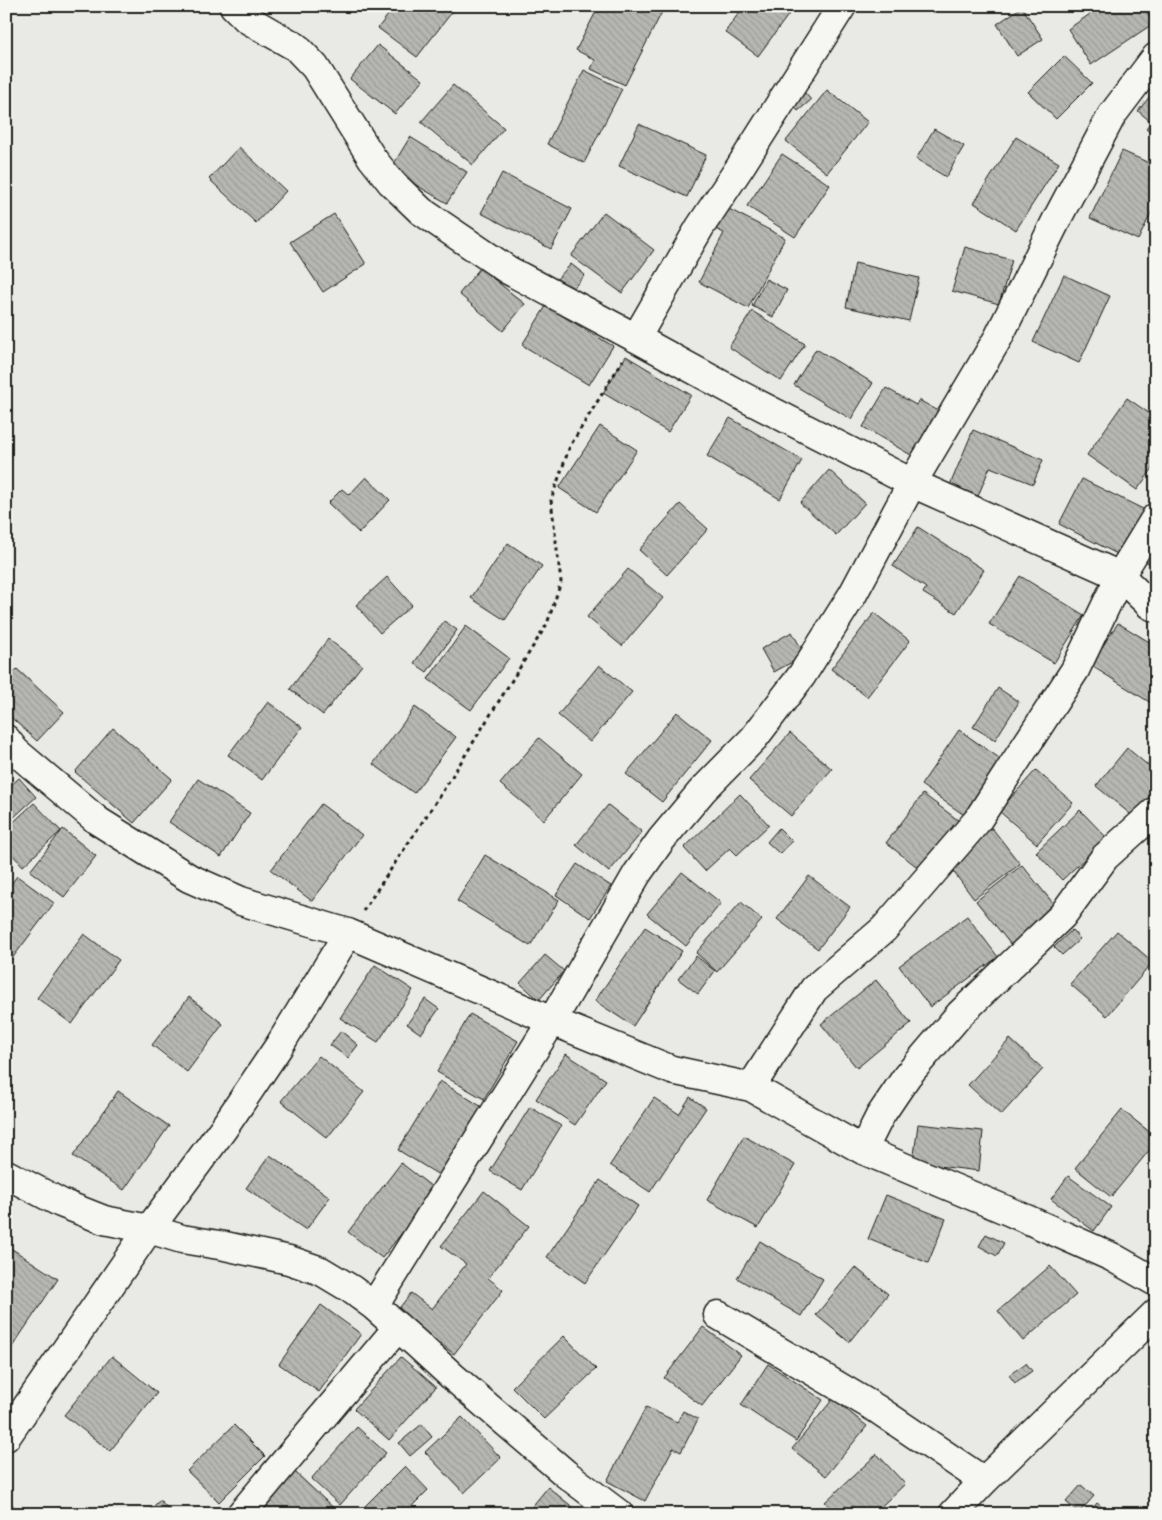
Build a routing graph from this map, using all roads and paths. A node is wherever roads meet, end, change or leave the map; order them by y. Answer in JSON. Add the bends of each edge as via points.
{"nodes":[{"id":1,"x":234,"y":6,"type":"edge"},
{"id":2,"x":842,"y":6,"type":"edge"},
{"id":3,"x":1156,"y":57,"type":"edge"},
{"id":4,"x":636,"y":338,"type":"junction"},
{"id":5,"x":912,"y":483,"type":"junction"},
{"id":6,"x":1156,"y":517,"type":"edge"},
{"id":7,"x":1120,"y":576,"type":"junction"},
{"id":8,"x":1156,"y":608,"type":"edge"},
{"id":9,"x":6,"y":739,"type":"edge"},
{"id":10,"x":1156,"y":810,"type":"edge"},
{"id":11,"x":348,"y":934,"type":"junction"},
{"id":12,"x":552,"y":1021,"type":"junction"},
{"id":13,"x":751,"y":1088,"type":"junction"},
{"id":14,"x":863,"y":1150,"type":"junction"},
{"id":15,"x":6,"y":1174,"type":"edge"},
{"id":16,"x":149,"y":1229,"type":"junction"},
{"id":17,"x":1156,"y":1282,"type":"edge"},
{"id":18,"x":374,"y":1306,"type":"junction"},
{"id":19,"x":1156,"y":1313,"type":"edge"},
{"id":20,"x":718,"y":1315,"type":"dead end"},
{"id":21,"x":398,"y":1327,"type":"junction"},
{"id":22,"x":6,"y":1437,"type":"edge"},
{"id":23,"x":984,"y":1481,"type":"junction"},
{"id":24,"x":242,"y":1514,"type":"edge"},
{"id":25,"x":619,"y":1514,"type":"edge"},
{"id":26,"x":952,"y":1514,"type":"edge"}],
"edges":[{"from":1,"to":4,"type":"street","via":[[248,19],[296,47],[315,67],[372,158],[421,211],[508,270]]},
{"from":2,"to":4,"type":"street","via":[[700,227]]},
{"from":3,"to":5,"type":"street","via":[[1112,115],[998,338]]},
{"from":4,"to":5,"type":"street"},
{"from":4,"to":11,"type":"path","via":[[570,446],[551,500],[561,582],[548,624]]},
{"from":5,"to":7,"type":"street"},
{"from":5,"to":12,"type":"street","via":[[853,594],[802,675],[754,738],[702,791],[661,840],[637,874]]},
{"from":6,"to":7,"type":"street"},
{"from":7,"to":8,"type":"street"},
{"from":7,"to":13,"type":"street","via":[[1075,670],[977,821],[884,929],[814,989]]},
{"from":9,"to":11,"type":"street","via":[[15,751],[98,821],[189,878],[240,901]]},
{"from":10,"to":14,"type":"street","via":[[1105,857],[1062,916],[960,1014],[907,1076],[880,1116]]},
{"from":11,"to":12,"type":"street"},
{"from":11,"to":16,"type":"street","via":[[279,1046]]},
{"from":12,"to":13,"type":"street","via":[[672,1070]]},
{"from":12,"to":18,"type":"street"},
{"from":13,"to":14,"type":"street"},
{"from":14,"to":17,"type":"street","via":[[1103,1253]]},
{"from":15,"to":16,"type":"street","via":[[61,1203],[104,1220]]},
{"from":16,"to":18,"type":"street","via":[[182,1239],[289,1260],[321,1271]]},
{"from":16,"to":22,"type":"street"},
{"from":18,"to":21,"type":"street"},
{"from":19,"to":23,"type":"street"},
{"from":20,"to":23,"type":"street","via":[[877,1409]]},
{"from":21,"to":24,"type":"street"},
{"from":21,"to":25,"type":"street","via":[[566,1474]]},
{"from":23,"to":26,"type":"street"}]}
